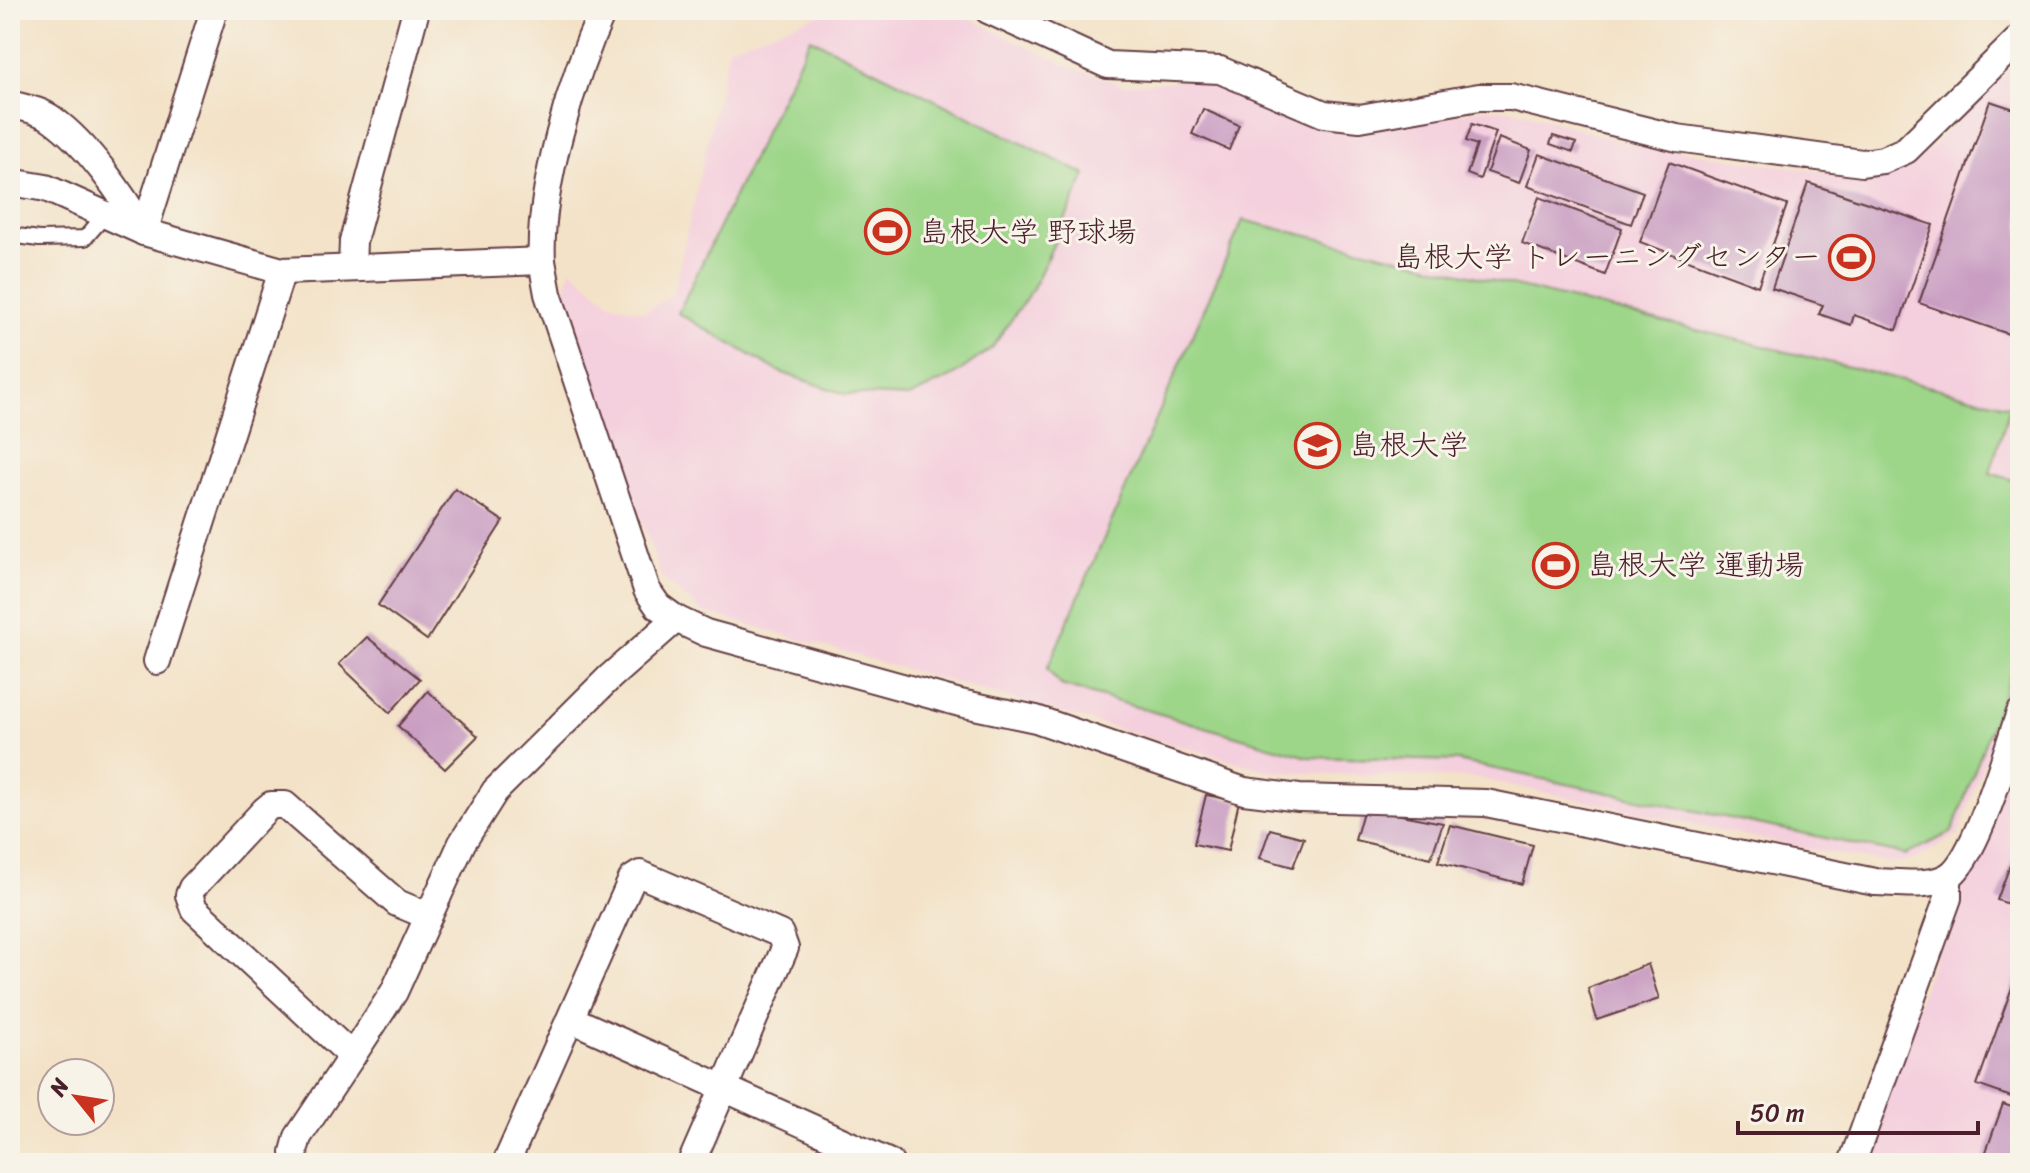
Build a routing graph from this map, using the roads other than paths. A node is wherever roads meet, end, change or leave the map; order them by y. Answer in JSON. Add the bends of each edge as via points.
{"nodes":[{"id":1,"x":214,"y":10,"type":"edge"},
{"id":2,"x":416,"y":10,"type":"edge"},
{"id":3,"x":603,"y":10,"type":"edge"},
{"id":4,"x":988,"y":10,"type":"edge"},
{"id":5,"x":2020,"y":38,"type":"edge"},
{"id":6,"x":10,"y":104,"type":"edge"},
{"id":7,"x":10,"y":182,"type":"edge"},
{"id":8,"x":105,"y":215,"type":"junction"},
{"id":9,"x":144,"y":232,"type":"junction"},
{"id":10,"x":10,"y":235,"type":"edge"},
{"id":11,"x":542,"y":261,"type":"junction"},
{"id":12,"x":352,"y":268,"type":"junction"},
{"id":13,"x":282,"y":271,"type":"junction"},
{"id":14,"x":676,"y":619,"type":"junction"},
{"id":15,"x":157,"y":661,"type":"dead end"},
{"id":16,"x":2020,"y":713,"type":"edge"},
{"id":17,"x":1948,"y":877,"type":"junction"},
{"id":18,"x":428,"y":916,"type":"junction"},
{"id":19,"x":571,"y":1019,"type":"junction"},
{"id":20,"x":352,"y":1056,"type":"junction"},
{"id":21,"x":725,"y":1089,"type":"junction"},
{"id":22,"x":295,"y":1163,"type":"edge"},
{"id":23,"x":506,"y":1163,"type":"edge"},
{"id":24,"x":691,"y":1163,"type":"edge"},
{"id":25,"x":890,"y":1163,"type":"edge"},
{"id":26,"x":1852,"y":1163,"type":"edge"}],
"edges":[{"from":1,"to":9,"type":"street"},
{"from":2,"to":12,"type":"street","via":[[353,241]]},
{"from":3,"to":11,"type":"street","via":[[585,55],[548,190]]},
{"from":4,"to":5,"type":"street","via":[[1108,65],[1220,70],[1324,114],[1360,118],[1479,97],[1511,97],[1677,138],[1862,163],[1883,160],[1914,143]]},
{"from":6,"to":9,"type":"street","via":[[59,125],[120,191]]},
{"from":7,"to":8,"type":"street","via":[[46,188]]},
{"from":8,"to":9,"type":"street"},
{"from":8,"to":10,"type":"lane","via":[[85,238]]},
{"from":9,"to":13,"type":"street"},
{"from":11,"to":12,"type":"street"},
{"from":11,"to":14,"type":"street","via":[[548,294],[647,590]]},
{"from":12,"to":13,"type":"street"},
{"from":13,"to":15,"type":"street"},
{"from":14,"to":17,"type":"street","via":[[706,633],[1036,719],[1244,791],[1299,798],[1486,803],[1875,882]]},
{"from":14,"to":18,"type":"street","via":[[495,791],[462,843]]},
{"from":16,"to":17,"type":"street","via":[[1969,854]]},
{"from":17,"to":26,"type":"street","via":[[1948,898]]},
{"from":18,"to":20,"type":"street","via":[[394,992]]},
{"from":18,"to":20,"type":"street","via":[[397,903],[285,805],[265,810],[192,888],[194,909]]},
{"from":19,"to":21,"type":"street"},
{"from":19,"to":21,"type":"street","via":[[632,879],[649,875],[675,886],[785,940]]},
{"from":19,"to":23,"type":"street"},
{"from":20,"to":22,"type":"street","via":[[298,1137]]},
{"from":21,"to":24,"type":"street"},
{"from":21,"to":25,"type":"street"}]}
